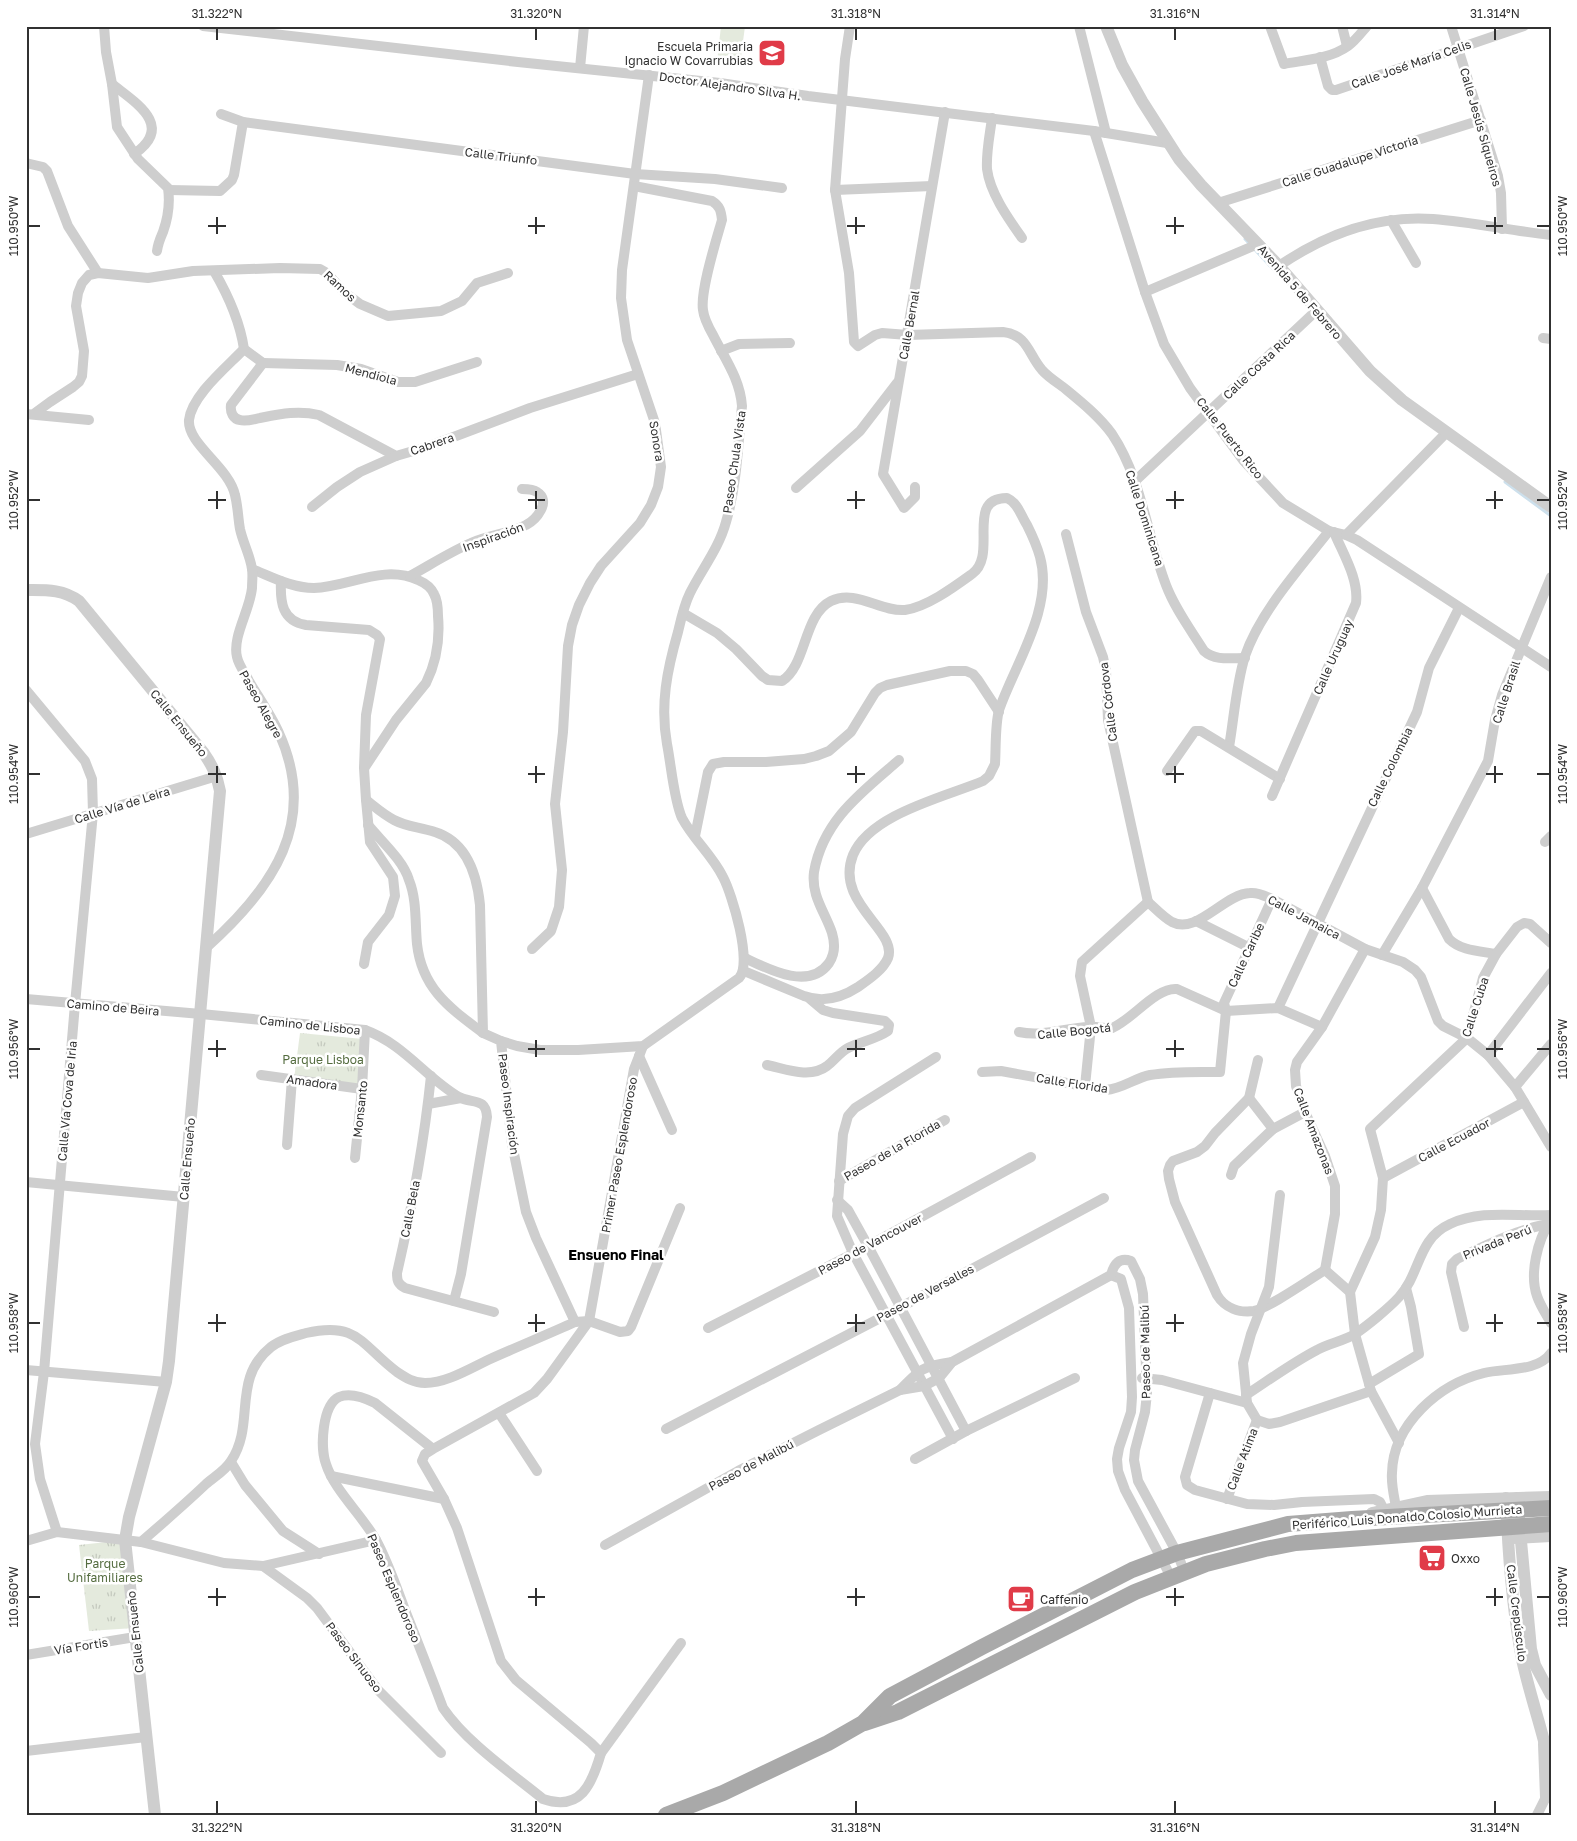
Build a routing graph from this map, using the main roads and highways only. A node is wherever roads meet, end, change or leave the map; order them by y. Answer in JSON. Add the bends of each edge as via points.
{"nodes":[{"id":1,"x":1551,"y":1508,"type":"edge"},
{"id":2,"x":1513,"y":1518,"type":"junction"},
{"id":3,"x":1551,"y":1524,"type":"edge"},
{"id":4,"x":863,"y":1723,"type":"junction"},
{"id":5,"x":666,"y":1815,"type":"edge"}],
"edges":[{"from":1,"to":2,"type":"main road","name":"Periférico Luis Donaldo Colosio Murrieta"},
{"from":2,"to":3,"type":"main road","name":"Periférico Luis Donaldo Colosio Murrieta"},
{"from":2,"to":4,"type":"main road","name":"Periférico Luis Donaldo Colosio Murrieta","via":[[1296,1543],[1206,1564],[1135,1592],[898,1712]]},
{"from":2,"to":4,"type":"main road","name":"Periférico Luis Donaldo Colosio Murrieta","via":[[1352,1519],[1288,1524],[1169,1556],[1115,1579],[890,1696]]},
{"from":4,"to":5,"type":"main road","name":"Periférico Luis Donaldo Colosio Murrieta","via":[[723,1793]]}]}
